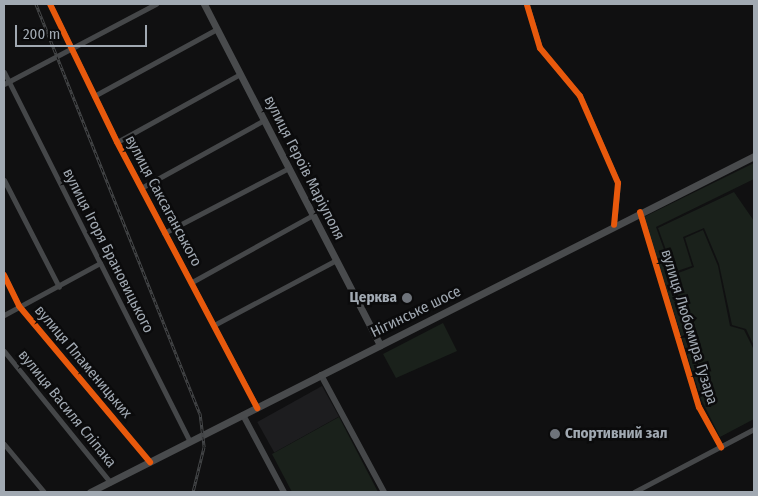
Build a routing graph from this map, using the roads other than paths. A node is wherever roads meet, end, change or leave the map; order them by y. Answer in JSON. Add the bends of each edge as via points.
{"nodes":[{"id":1,"x":50,"y":4,"type":"edge"},
{"id":2,"x":156,"y":4,"type":"edge"},
{"id":3,"x":204,"y":4,"type":"edge"},
{"id":4,"x":527,"y":5,"type":"dead end"},
{"id":5,"x":217,"y":29,"type":"junction"},
{"id":6,"x":71,"y":46,"type":"junction"},
{"id":7,"x":4,"y":72,"type":"edge"},
{"id":8,"x":240,"y":74,"type":"junction"},
{"id":9,"x":6,"y":83,"type":"edge"},
{"id":10,"x":94,"y":96,"type":"junction"},
{"id":11,"x":264,"y":120,"type":"junction"},
{"id":12,"x":117,"y":142,"type":"junction"},
{"id":13,"x":754,"y":156,"type":"edge"},
{"id":14,"x":289,"y":168,"type":"junction"},
{"id":15,"x":4,"y":180,"type":"edge"},
{"id":16,"x":141,"y":188,"type":"junction"},
{"id":17,"x":640,"y":212,"type":"junction"},
{"id":18,"x":313,"y":215,"type":"junction"},
{"id":19,"x":614,"y":225,"type":"junction"},
{"id":20,"x":164,"y":233,"type":"junction"},
{"id":21,"x":336,"y":260,"type":"junction"},
{"id":22,"x":100,"y":263,"type":"junction"},
{"id":23,"x":4,"y":275,"type":"edge"},
{"id":24,"x":192,"y":282,"type":"junction"},
{"id":25,"x":58,"y":287,"type":"junction"},
{"id":26,"x":19,"y":306,"type":"junction"},
{"id":27,"x":4,"y":315,"type":"edge"},
{"id":28,"x":214,"y":325,"type":"junction"},
{"id":29,"x":380,"y":346,"type":"junction"},
{"id":30,"x":4,"y":351,"type":"edge"},
{"id":31,"x":321,"y":375,"type":"junction"},
{"id":32,"x":257,"y":408,"type":"junction"},
{"id":33,"x":242,"y":415,"type":"junction"},
{"id":34,"x":754,"y":429,"type":"edge"},
{"id":35,"x":190,"y":442,"type":"junction"},
{"id":36,"x":4,"y":444,"type":"edge"},
{"id":37,"x":721,"y":447,"type":"junction"},
{"id":38,"x":150,"y":462,"type":"junction"},
{"id":39,"x":110,"y":482,"type":"junction"},
{"id":40,"x":44,"y":492,"type":"edge"},
{"id":41,"x":90,"y":492,"type":"edge"},
{"id":42,"x":284,"y":492,"type":"edge"},
{"id":43,"x":384,"y":492,"type":"edge"},
{"id":44,"x":634,"y":492,"type":"edge"}],
"edges":[{"from":1,"to":6,"type":"street","name":"вулиця Саксаганського"},
{"from":2,"to":6,"type":"street"},
{"from":3,"to":5,"type":"main road","name":"вулиця Героїв Маріуполя"},
{"from":4,"to":19,"type":"street","via":[[540,48],[580,96],[618,183]]},
{"from":5,"to":8,"type":"main road","name":"вулиця Героїв Маріуполя"},
{"from":5,"to":10,"type":"street"},
{"from":6,"to":9,"type":"street"},
{"from":6,"to":10,"type":"street","name":"вулиця Саксаганського"},
{"from":7,"to":9,"type":"street","name":"вулиця Ігоря Брановицького"},
{"from":8,"to":11,"type":"main road","name":"вулиця Героїв Маріуполя"},
{"from":8,"to":12,"type":"street"},
{"from":9,"to":22,"type":"street","name":"вулиця Ігоря Брановицького"},
{"from":10,"to":12,"type":"street","name":"вулиця Саксаганського"},
{"from":11,"to":14,"type":"main road","name":"вулиця Героїв Маріуполя"},
{"from":11,"to":16,"type":"street"},
{"from":12,"to":16,"type":"street","name":"вулиця Саксаганського"},
{"from":13,"to":17,"type":"main road","name":"Нігинське шосе"},
{"from":14,"to":18,"type":"main road","name":"вулиця Героїв Маріуполя"},
{"from":14,"to":20,"type":"street"},
{"from":15,"to":25,"type":"street"},
{"from":16,"to":20,"type":"street","name":"вулиця Саксаганського"},
{"from":17,"to":19,"type":"main road","name":"Нігинське шосе"},
{"from":17,"to":37,"type":"street","name":"вулиця Любомира Гузара","via":[[699,407]]},
{"from":18,"to":21,"type":"main road","name":"вулиця Героїв Маріуполя"},
{"from":18,"to":24,"type":"street"},
{"from":19,"to":29,"type":"main road","name":"Нігинське шосе"},
{"from":20,"to":24,"type":"street","name":"вулиця Саксаганського"},
{"from":21,"to":28,"type":"street"},
{"from":21,"to":29,"type":"main road","name":"вулиця Героїв Маріуполя"},
{"from":22,"to":25,"type":"street"},
{"from":22,"to":35,"type":"street","name":"вулиця Ігоря Брановицького"},
{"from":23,"to":26,"type":"street","name":"вулиця Пламеницьких"},
{"from":24,"to":28,"type":"street","name":"вулиця Саксаганського"},
{"from":25,"to":26,"type":"street"},
{"from":26,"to":27,"type":"street"},
{"from":26,"to":38,"type":"street","name":"вулиця Пламеницьких"},
{"from":28,"to":32,"type":"street","name":"вулиця Саксаганського"},
{"from":29,"to":31,"type":"main road","name":"Нігинське шосе"},
{"from":30,"to":39,"type":"street","name":"вулиця Василя Сліпака"},
{"from":31,"to":32,"type":"main road","name":"Нігинське шосе"},
{"from":31,"to":43,"type":"street"},
{"from":32,"to":33,"type":"main road","name":"Нігинське шосе"},
{"from":33,"to":35,"type":"main road","name":"Нігинське шосе"},
{"from":33,"to":42,"type":"street"},
{"from":34,"to":37,"type":"street"},
{"from":35,"to":38,"type":"main road","name":"Нігинське шосе"},
{"from":36,"to":40,"type":"street"},
{"from":37,"to":44,"type":"street"},
{"from":38,"to":39,"type":"main road","name":"Нігинське шосе"},
{"from":39,"to":41,"type":"main road","name":"Нігинське шосе"}]}
